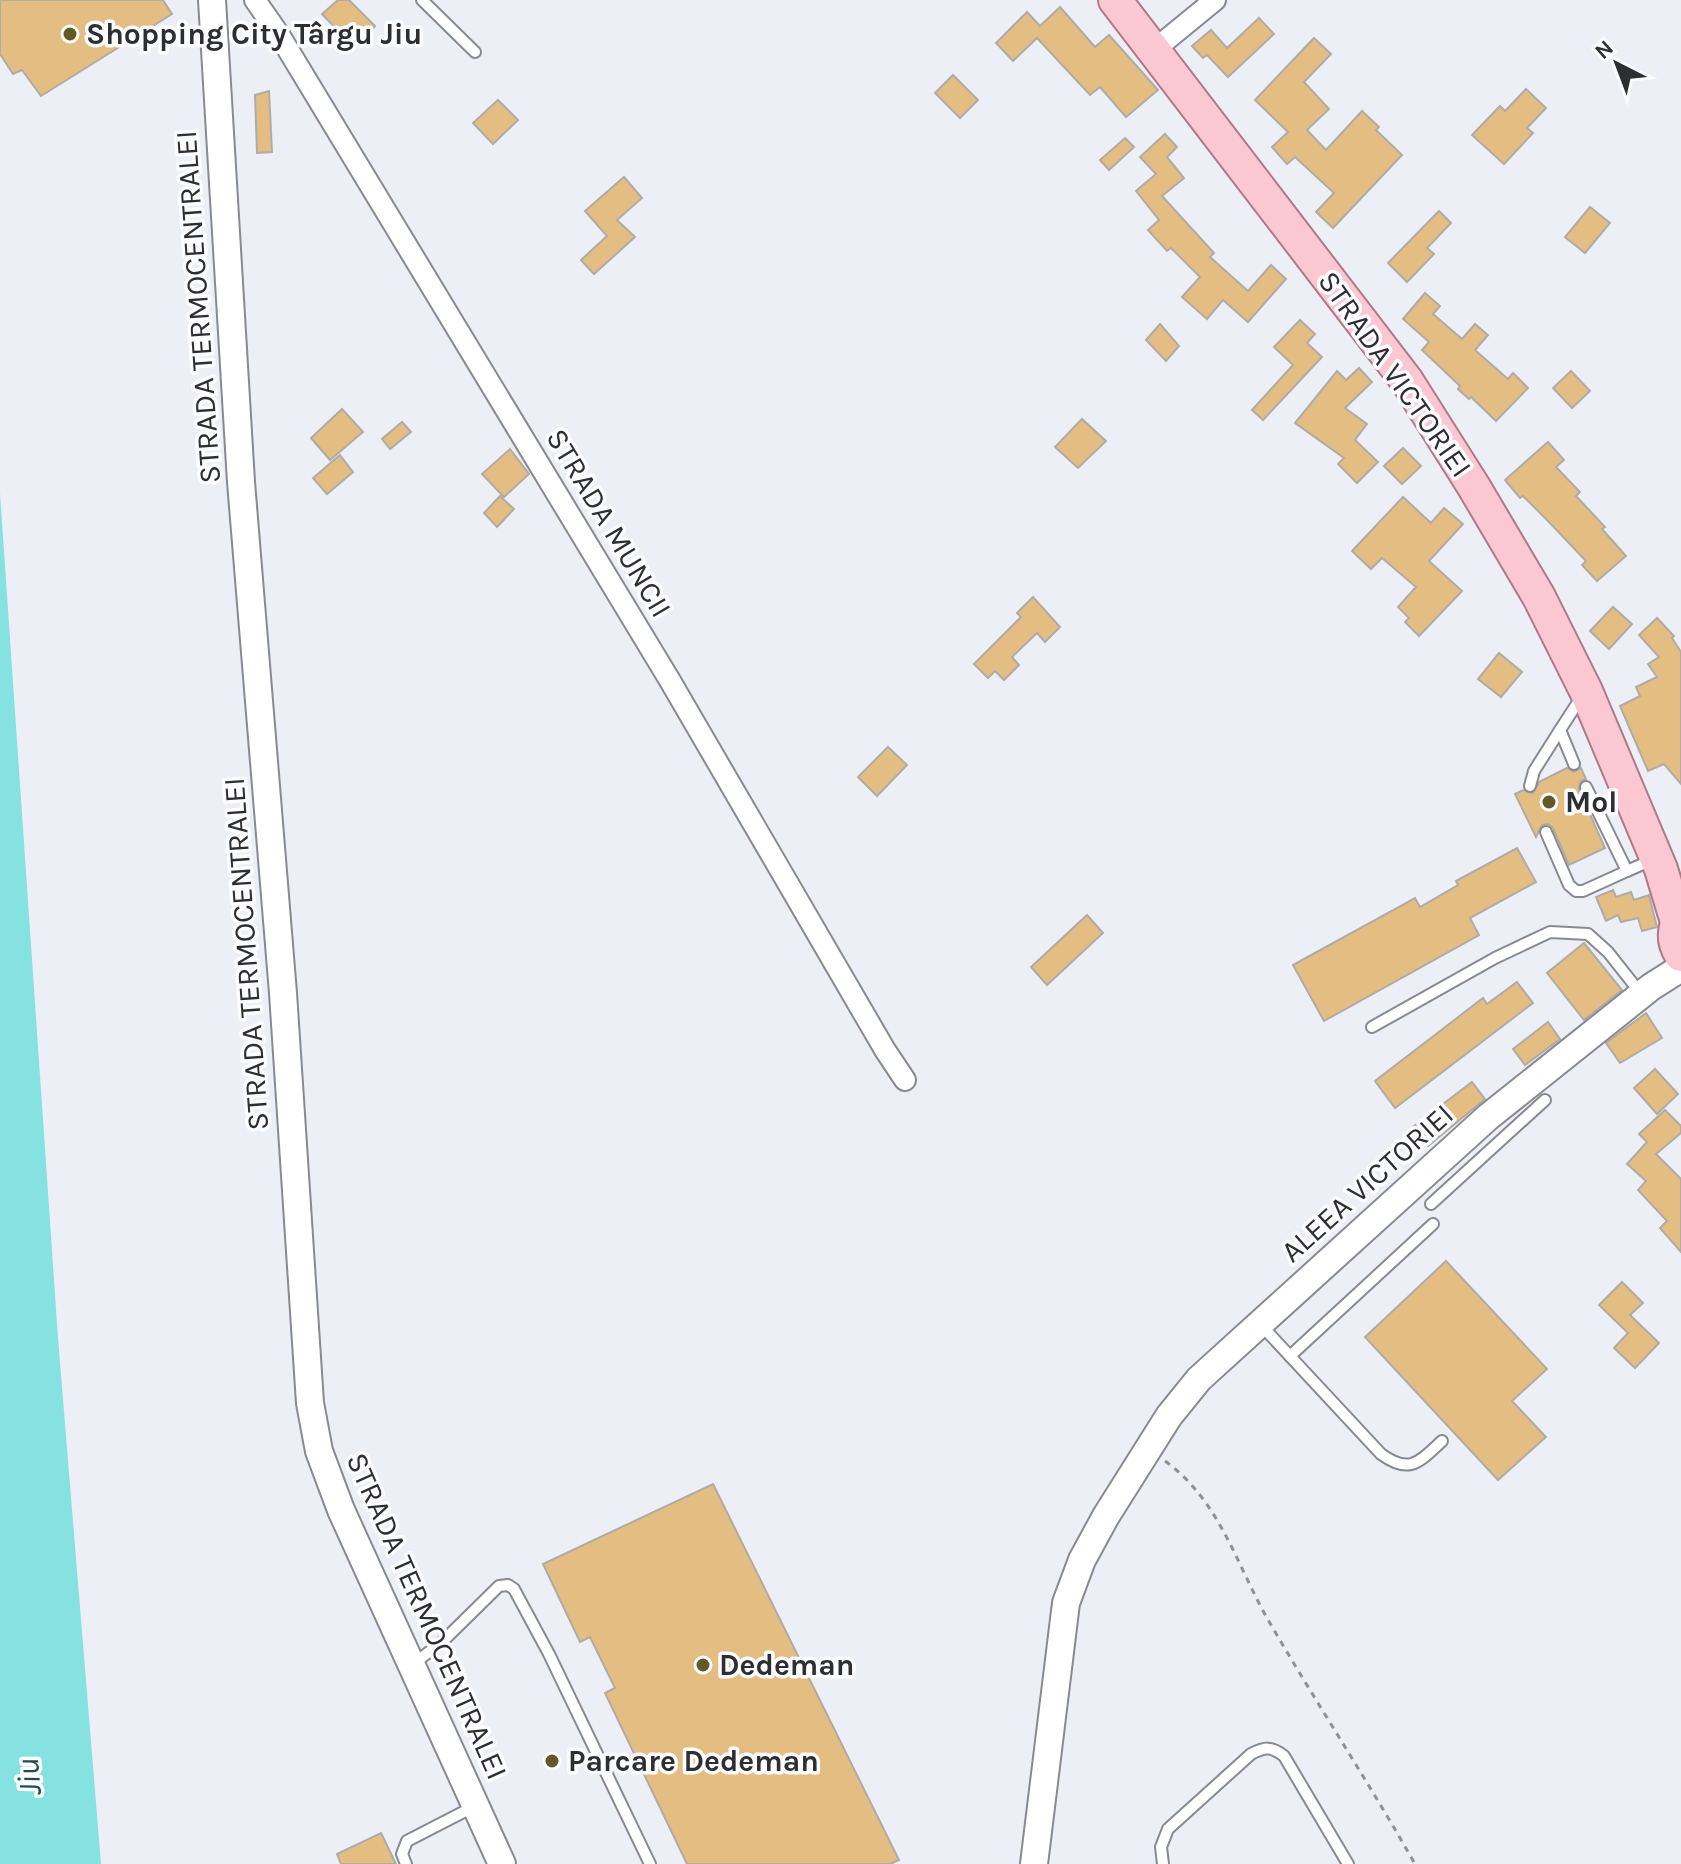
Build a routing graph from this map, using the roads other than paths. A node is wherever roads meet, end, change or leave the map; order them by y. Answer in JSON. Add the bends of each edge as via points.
{"nodes":[{"id":1,"x":212,"y":0,"type":"edge"},
{"id":2,"x":255,"y":0,"type":"edge"},
{"id":3,"x":422,"y":0,"type":"edge"},
{"id":4,"x":1115,"y":0,"type":"edge"},
{"id":5,"x":1215,"y":0,"type":"edge"},
{"id":6,"x":1154,"y":50,"type":"junction"},
{"id":7,"x":475,"y":52,"type":"dead end"},
{"id":8,"x":1586,"y":691,"type":"junction"},
{"id":9,"x":1560,"y":730,"type":"junction"},
{"id":10,"x":1574,"y":764,"type":"dead end"},
{"id":11,"x":1530,"y":786,"type":"dead end"},
{"id":12,"x":1586,"y":787,"type":"dead end"},
{"id":13,"x":1546,"y":832,"type":"dead end"},
{"id":14,"x":1656,"y":871,"type":"edge"},
{"id":15,"x":1679,"y":942,"type":"edge"},
{"id":16,"x":1646,"y":991,"type":"junction"},
{"id":17,"x":1372,"y":1027,"type":"dead end"},
{"id":18,"x":905,"y":1080,"type":"dead end"},
{"id":19,"x":1545,"y":1100,"type":"dead end"},
{"id":20,"x":1431,"y":1204,"type":"dead end"},
{"id":21,"x":1433,"y":1224,"type":"dead end"},
{"id":22,"x":1259,"y":1324,"type":"junction"},
{"id":23,"x":1290,"y":1356,"type":"junction"},
{"id":24,"x":1442,"y":1441,"type":"dead end"},
{"id":25,"x":412,"y":1665,"type":"junction"},
{"id":26,"x":475,"y":1805,"type":"junction"},
{"id":27,"x":1038,"y":1834,"type":"junction"},
{"id":28,"x":406,"y":1864,"type":"edge"},
{"id":29,"x":502,"y":1864,"type":"edge"},
{"id":30,"x":650,"y":1864,"type":"edge"},
{"id":31,"x":1034,"y":1864,"type":"edge"},
{"id":32,"x":1041,"y":1864,"type":"edge"},
{"id":33,"x":1163,"y":1864,"type":"edge"},
{"id":34,"x":1348,"y":1864,"type":"edge"}],
"edges":[{"from":1,"to":25,"type":"street","name":"STRADA TERMOCENTRALEI","via":[[306,1379],[329,1480]]},
{"from":2,"to":18,"type":"street","name":"STRADA MUNCII","via":[[669,679]]},
{"from":3,"to":7,"type":"lane"},
{"from":4,"to":6,"type":"main road","name":"STRADA VICTORIEI"},
{"from":5,"to":6,"type":"street"},
{"from":6,"to":8,"type":"main road","name":"STRADA VICTORIEI","via":[[1419,397],[1539,597]]},
{"from":8,"to":9,"type":"lane"},
{"from":8,"to":14,"type":"main road","name":"STRADA VICTORIEI"},
{"from":9,"to":10,"type":"lane"},
{"from":9,"to":11,"type":"lane"},
{"from":12,"to":14,"type":"lane"},
{"from":13,"to":14,"type":"lane","via":[[1576,891]]},
{"from":14,"to":15,"type":"main road","name":"STRADA VICTORIEI"},
{"from":15,"to":16,"type":"street","name":"ALEEA VICTORIEI"},
{"from":16,"to":17,"type":"lane","via":[[1588,934],[1550,932]]},
{"from":16,"to":22,"type":"street","name":"ALEEA VICTORIEI","via":[[1488,1117]]},
{"from":19,"to":20,"type":"lane"},
{"from":21,"to":23,"type":"lane"},
{"from":22,"to":23,"type":"lane"},
{"from":22,"to":27,"type":"street","name":"ALEEA VICTORIEI","via":[[1199,1379],[1169,1416],[1093,1538],[1073,1581]]},
{"from":23,"to":24,"type":"lane","via":[[1394,1463],[1419,1462]]},
{"from":25,"to":26,"type":"street","name":"STRADA TERMOCENTRALEI"},
{"from":25,"to":30,"type":"lane","via":[[499,1586],[514,1589]]},
{"from":26,"to":28,"type":"lane","via":[[407,1841],[402,1854]]},
{"from":26,"to":29,"type":"street","name":"STRADA TERMOCENTRALEI"},
{"from":27,"to":31,"type":"street"},
{"from":27,"to":32,"type":"street"},
{"from":33,"to":34,"type":"lane","via":[[1161,1847],[1168,1829],[1264,1747],[1284,1756]]}]}
